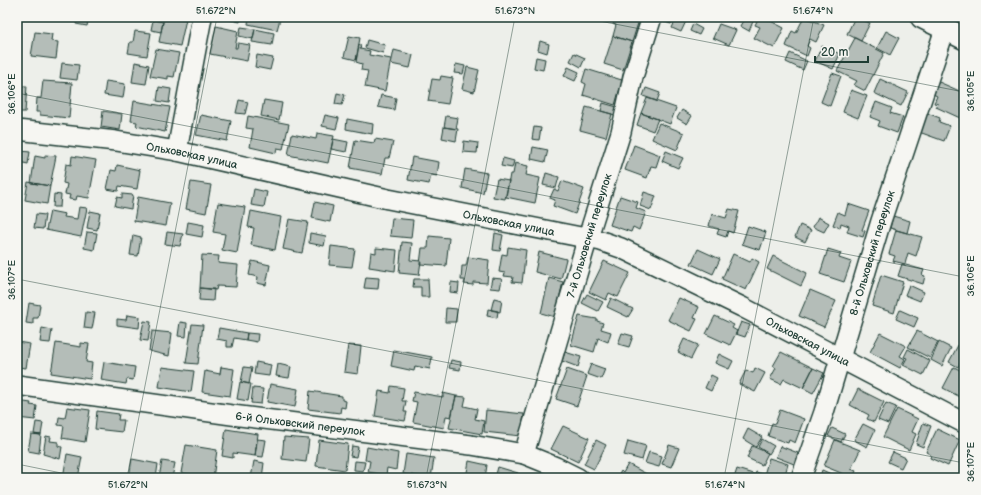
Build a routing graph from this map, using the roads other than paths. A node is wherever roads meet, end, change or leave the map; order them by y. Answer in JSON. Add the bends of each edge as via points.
{"nodes":[{"id":1,"x":202,"y":17,"type":"edge"},
{"id":2,"x":652,"y":17,"type":"edge"},
{"id":3,"x":922,"y":17,"type":"edge"},
{"id":4,"x":955,"y":33,"type":"edge"},
{"id":5,"x":17,"y":130,"type":"edge"},
{"id":6,"x":177,"y":151,"type":"junction"},
{"id":7,"x":588,"y":237,"type":"junction"},
{"id":8,"x":839,"y":358,"type":"junction"},
{"id":9,"x":17,"y":385,"type":"edge"},
{"id":10,"x":964,"y":423,"type":"edge"},
{"id":11,"x":524,"y":454,"type":"junction"},
{"id":12,"x":578,"y":478,"type":"edge"},
{"id":13,"x":801,"y":478,"type":"edge"}],
"edges":[{"from":1,"to":6,"type":"street"},
{"from":2,"to":7,"type":"street","name":"7-й Ольховский переулок","via":[[633,77],[621,132]]},
{"from":3,"to":4,"type":"street"},
{"from":4,"to":8,"type":"street","name":"8-й Ольховский переулок","via":[[880,221]]},
{"from":5,"to":6,"type":"street","name":"Ольховская улица"},
{"from":6,"to":7,"type":"street","name":"Ольховская улица","via":[[388,199]]},
{"from":7,"to":8,"type":"street","name":"Ольховская улица","via":[[621,248],[735,303]]},
{"from":7,"to":11,"type":"street","name":"7-й Ольховский переулок"},
{"from":8,"to":10,"type":"street","name":"Ольховская улица"},
{"from":8,"to":13,"type":"street","name":"8-й Ольховский переулок","via":[[824,412]]},
{"from":9,"to":11,"type":"street","name":"6-й Ольховский переулок"},
{"from":11,"to":12,"type":"street","name":"6-й Ольховский переулок"}]}
